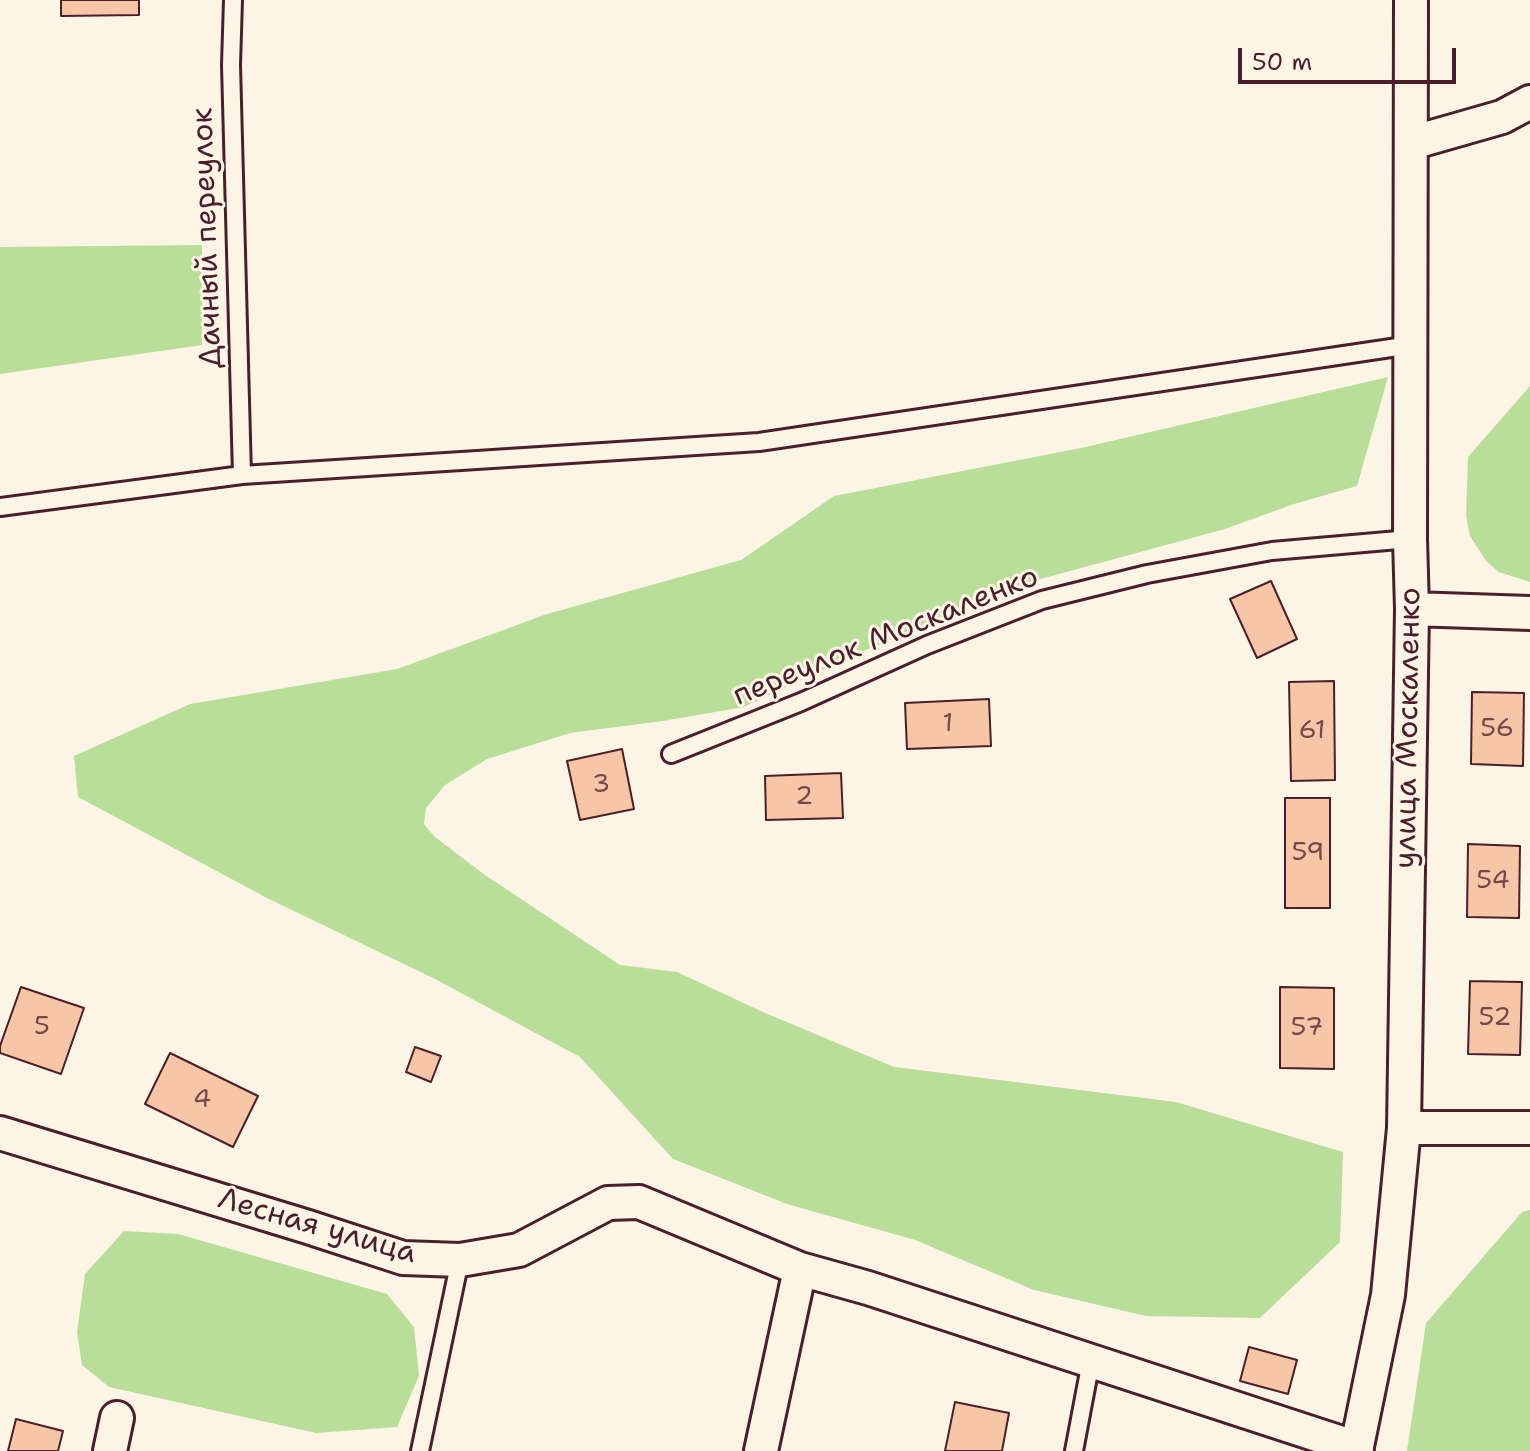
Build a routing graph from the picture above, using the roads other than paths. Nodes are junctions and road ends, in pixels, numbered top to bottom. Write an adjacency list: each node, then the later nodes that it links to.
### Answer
1 (233, 0): 6 (lane, Дачный переулок)
2 (1411, 0): 4 (street, улица Москаленко)
3 (1530, 102): 4 (street)
4 (1411, 143): 5 (street, улица Москаленко)
5 (1411, 345): 6 (lane); 8 (street, улица Москаленко)
6 (242, 475): 7 (lane)
7 (0, 507)
8 (1410, 539): 9 (street, улица Москаленко); 11 (lane, переулок Москаленко)
9 (1412, 609): 10 (street); 12 (street, улица Москаленко)
10 (1530, 613)
11 (671, 754)
12 (1404, 1128): 13 (street); 19 (street, улица Москаленко)
13 (1530, 1128)
14 (0, 1133): 15 (street, Лесная улица)
15 (460, 1260): 16 (street, Лесная улица); 21 (lane)
16 (800, 1269): 17 (street, Лесная улица); 22 (street)
17 (1091, 1361): 19 (street, Лесная улица); 23 (lane)
18 (117, 1418): 20 (street)
19 (1356, 1450)
20 (110, 1451)
21 (420, 1451)
22 (761, 1451)
23 (1074, 1451)

